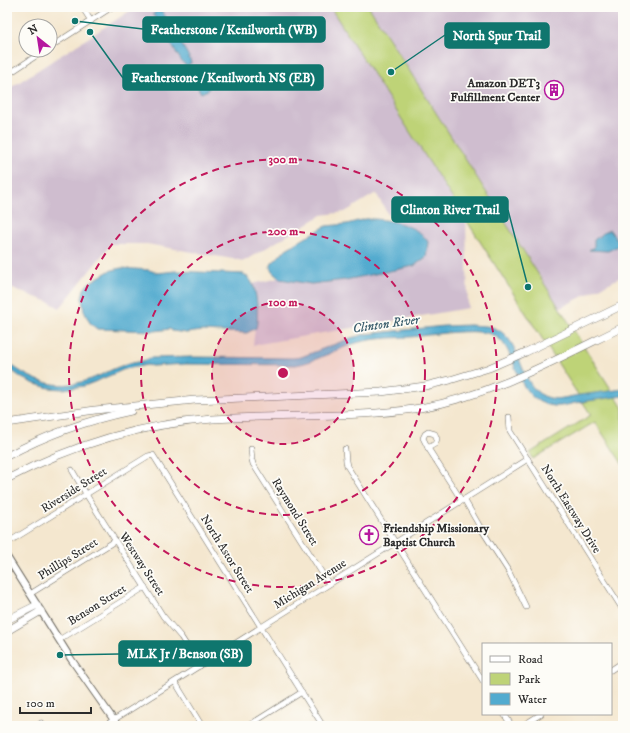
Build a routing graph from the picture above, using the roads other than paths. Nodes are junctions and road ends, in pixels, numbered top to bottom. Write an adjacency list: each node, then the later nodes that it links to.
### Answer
1 (82, 7): 3 (street)
2 (112, 7): 3 (street)
3 (91, 21): 4 (street)
4 (58, 42)
5 (33, 58): 6 (street)
6 (7, 75)
7 (623, 305): 9 (highway)
8 (623, 327): 19 (highway)
9 (160, 404): 11 (highway); 16 (highway)
10 (509, 417): 17 (street, North Eastway Drive)
11 (7, 423)
12 (428, 448): 21 (street)
13 (251, 449): 26 (street, Raymond Street)
14 (345, 449): 24 (street)
15 (152, 455): 20 (street, Riverside Street); 33 (street, North Astor Street)
16 (7, 456)
17 (528, 460): 21 (street, Michigan Avenue); 31 (street, North Eastway Drive)
18 (72, 470): 20 (street, Westway Street)
19 (7, 479)
20 (86, 494): 22 (street, Westway Street); 23 (street, Riverside Street)
21 (463, 500): 24 (street, Michigan Avenue); 29 (street)
22 (116, 541): 27 (street, Westway Street); 28 (street, Phillips Street)
23 (7, 543)
24 (395, 543): 26 (street, Michigan Avenue); 39 (street)
25 (7, 557): 28 (main road)
26 (329, 584): 33 (street, Michigan Avenue)
27 (145, 587): 35 (street, Benson Street); 37 (street, Westway Street)
28 (30, 594): 30 (main road)
29 (526, 607)
30 (39, 608): 32 (highway); 34 (highway); 35 (main road)
31 (623, 610)
32 (7, 620)
33 (261, 627): 37 (street, Michigan Avenue); 41 (street, North Astor Street)
34 (7, 631)
35 (59, 640): 44 (main road)
36 (623, 662): 38 (street)
37 (200, 666): 40 (street, Michigan Avenue)
38 (612, 669)
39 (482, 679)
40 (174, 682): 44 (street, Michigan Avenue); 47 (street)
41 (302, 692): 48 (street); 49 (street, North Astor Street)
42 (505, 715): 50 (street)
43 (539, 715): 51 (street)
44 (114, 720): 45 (street, Michigan Avenue); 46 (main road)
45 (104, 726)
46 (118, 726)
47 (202, 726)
48 (248, 726)
49 (323, 726)
50 (512, 726)
51 (522, 726)

